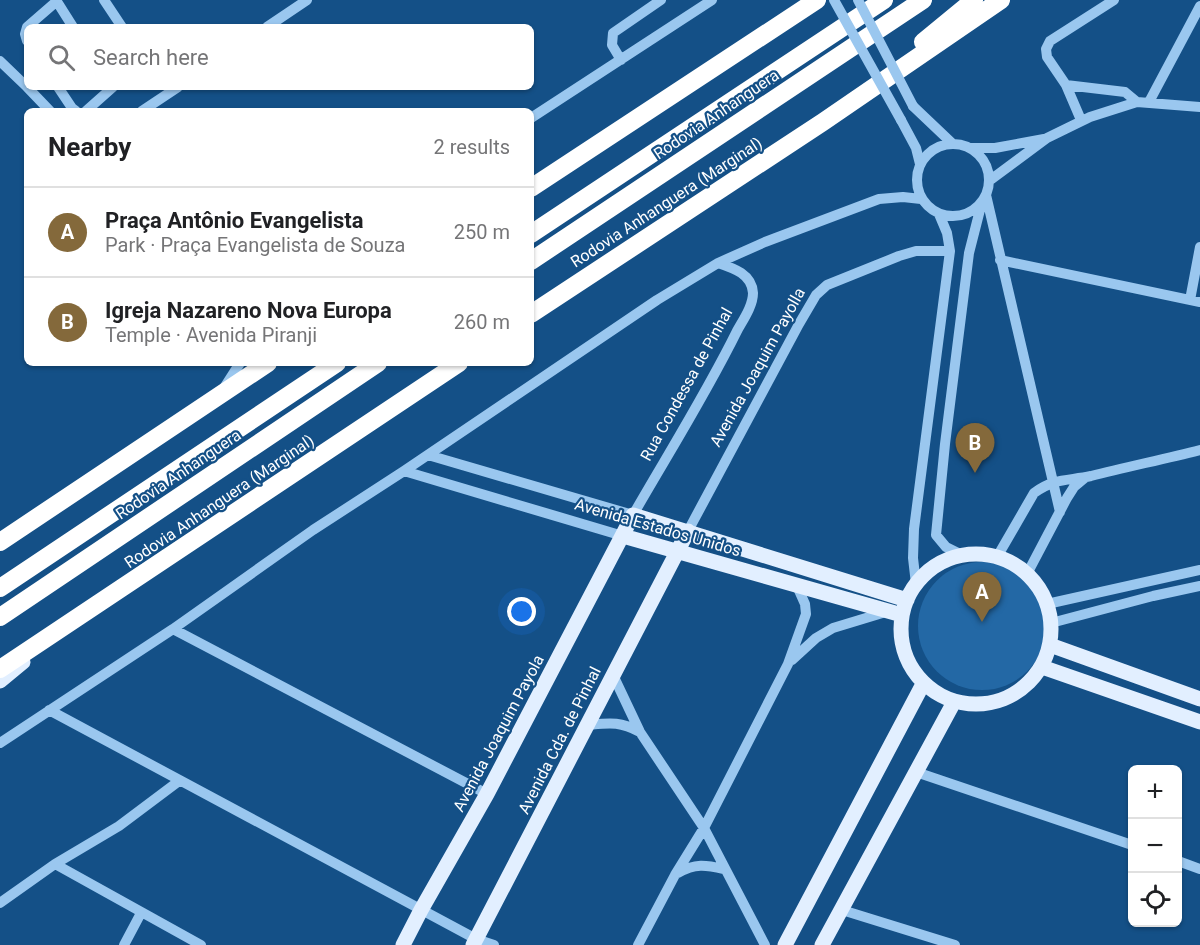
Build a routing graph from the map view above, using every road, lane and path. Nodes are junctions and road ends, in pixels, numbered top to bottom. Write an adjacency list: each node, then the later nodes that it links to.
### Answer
1 (56, 0): 15 (street); 16 (street)
2 (104, 0): 17 (street)
3 (307, 0): 18 (street)
4 (661, 0): 20 (street)
5 (712, 0): 20 (street)
6 (817, 0): 44 (highway)
7 (834, 0): 42 (street, bridge)
8 (858, 0): 40 (street, bridge)
9 (884, 0): 48 (highway, Rodovia Anhanguera)
10 (923, 0): 51 (highway, Rodovia Anhanguera)
11 (974, 0): 38 (highway)
12 (1001, 0): 38 (highway)
13 (1114, 0): 24 (street)
14 (1200, 6): 30 (street)
15 (30, 24)
16 (71, 24)
17 (120, 24)
18 (271, 24)
19 (0, 52): 22 (street)
20 (621, 60): 36 (street)
21 (0, 61): 22 (street)
22 (14, 73): 23 (street)
23 (24, 84)
24 (1066, 86): 29 (street); 37 (street)
25 (30, 90): 32 (street)
26 (60, 90): 33 (street)
27 (109, 90): 34 (street)
28 (174, 90): 35 (street)
29 (1137, 102): 30 (street); 37 (street)
30 (1149, 102): 31 (street)
31 (1200, 107)
32 (47, 108)
33 (72, 108)
34 (89, 108)
35 (146, 108)
36 (534, 116)
37 (1081, 120): 39 (street)
38 (823, 122): 55 (highway, Rodovia Anhanguera (Marginal))
39 (1047, 138): 41 (street); 43 (street)
40 (953, 144): 41 (street); 42 (street)
41 (970, 148): 43 (street)
42 (920, 164): 45 (street)
43 (989, 181): 46 (street)
44 (534, 186)
45 (921, 198): 47 (street); 53 (street)
46 (984, 199): 47 (street); 52 (street); 73 (street)
47 (939, 214): 50 (street)
48 (534, 232)
49 (1200, 248): 54 (street)
50 (950, 251): 69 (street, Avenida Joaquim Payolla); 77 (street)
51 (534, 259)
52 (1000, 260): 54 (street); 66 (street)
53 (718, 263): 63 (street); 68 (street, Rua Condessa de Pinhal)
54 (1195, 301)
55 (534, 312)
56 (238, 366): 61 (street)
57 (264, 366): 61 (highway)
58 (333, 366): 80 (highway, Rodovia Anhanguera)
59 (374, 366): 84 (highway, Rodovia Anhanguera)
60 (455, 366): 86 (highway, Rodovia Anhanguera (Marginal))
61 (218, 397): 71 (highway)
62 (1200, 450): 65 (street)
63 (428, 455): 64 (street); 68 (street, Avenida Estados Unidos)
64 (404, 471): 70 (street, Avenida Estados Unidos); 87 (street)
65 (1086, 477): 66 (street); 67 (street)
66 (1052, 481): 67 (street); 74 (street)
67 (1060, 512): 76 (street)
68 (633, 514): 69 (main road, Avenida Estados Unidos); 70 (main road, Rua Condessa de Pinhal)
69 (688, 531): 72 (main road, Avenida Joaquim Payolla); 81 (main road, Avenida Estados Unidos)
70 (623, 536): 72 (main road, Avenida Estados Unidos); 104 (main road, Avenida Joaquim Payola)
71 (0, 542)
72 (679, 552): 78 (main road, Avenida Estados Unidos); 92 (main road, Avenida Cda. de Pinhal)
73 (962, 555): 74 (main road); 77 (main road)
74 (997, 557): 76 (main road)
75 (1200, 570): 82 (street)
76 (1028, 574): 82 (main road)
77 (916, 584): 81 (main road)
78 (797, 586): 83 (main road, Avenida Estados Unidos); 89 (street)
79 (1200, 586): 85 (street)
80 (0, 588)
81 (907, 600): 83 (main road)
82 (1047, 604): 85 (main road)
83 (896, 613): 89 (street); 94 (main road)
84 (0, 617)
85 (1051, 623): 88 (main road)
86 (61, 629): 91 (highway, Rodovia Anhanguera (Marginal)); 93 (main road)
87 (173, 629): 97 (street); 104 (street)
88 (1050, 645): 90 (main road); 95 (main road)
89 (788, 664): 105 (street)
90 (1042, 667): 96 (main road); 98 (main road)
91 (0, 669)
92 (613, 675): 99 (main road, Avenida Cda. de Pinhal); 100 (street)
93 (0, 681)
94 (924, 684): 96 (main road); 123 (main road)
95 (1200, 699)
96 (954, 702): 102 (main road)
97 (49, 710): 101 (street); 103 (street)
98 (1200, 722)
99 (587, 725): 100 (street); 116 (main road, Avenida Cda. de Pinhal)
100 (640, 732): 105 (street)
101 (0, 743)
102 (916, 772): 106 (street); 114 (main road)
103 (178, 781): 108 (street); 113 (street)
104 (487, 794): 113 (main road, Avenida Joaquim Payola)
105 (704, 828): 109 (street); 111 (street)
106 (1128, 844)
107 (1182, 862): 110 (street)
108 (55, 864): 112 (street); 115 (street)
109 (724, 869): 111 (street); 122 (street)
110 (1200, 869)
111 (675, 875): 121 (street)
112 (0, 903)
113 (421, 910): 116 (street); 119 (main road, Avenida Joaquim Payola)
114 (842, 910): 124 (main road); 125 (street)
115 (141, 913): 117 (street); 118 (street)
116 (475, 942): 120 (street)
117 (124, 945)
118 (201, 945)
119 (403, 945)
120 (494, 945)
121 (638, 945)
122 (765, 945)
123 (785, 945)
124 (822, 945)
125 (955, 945)

